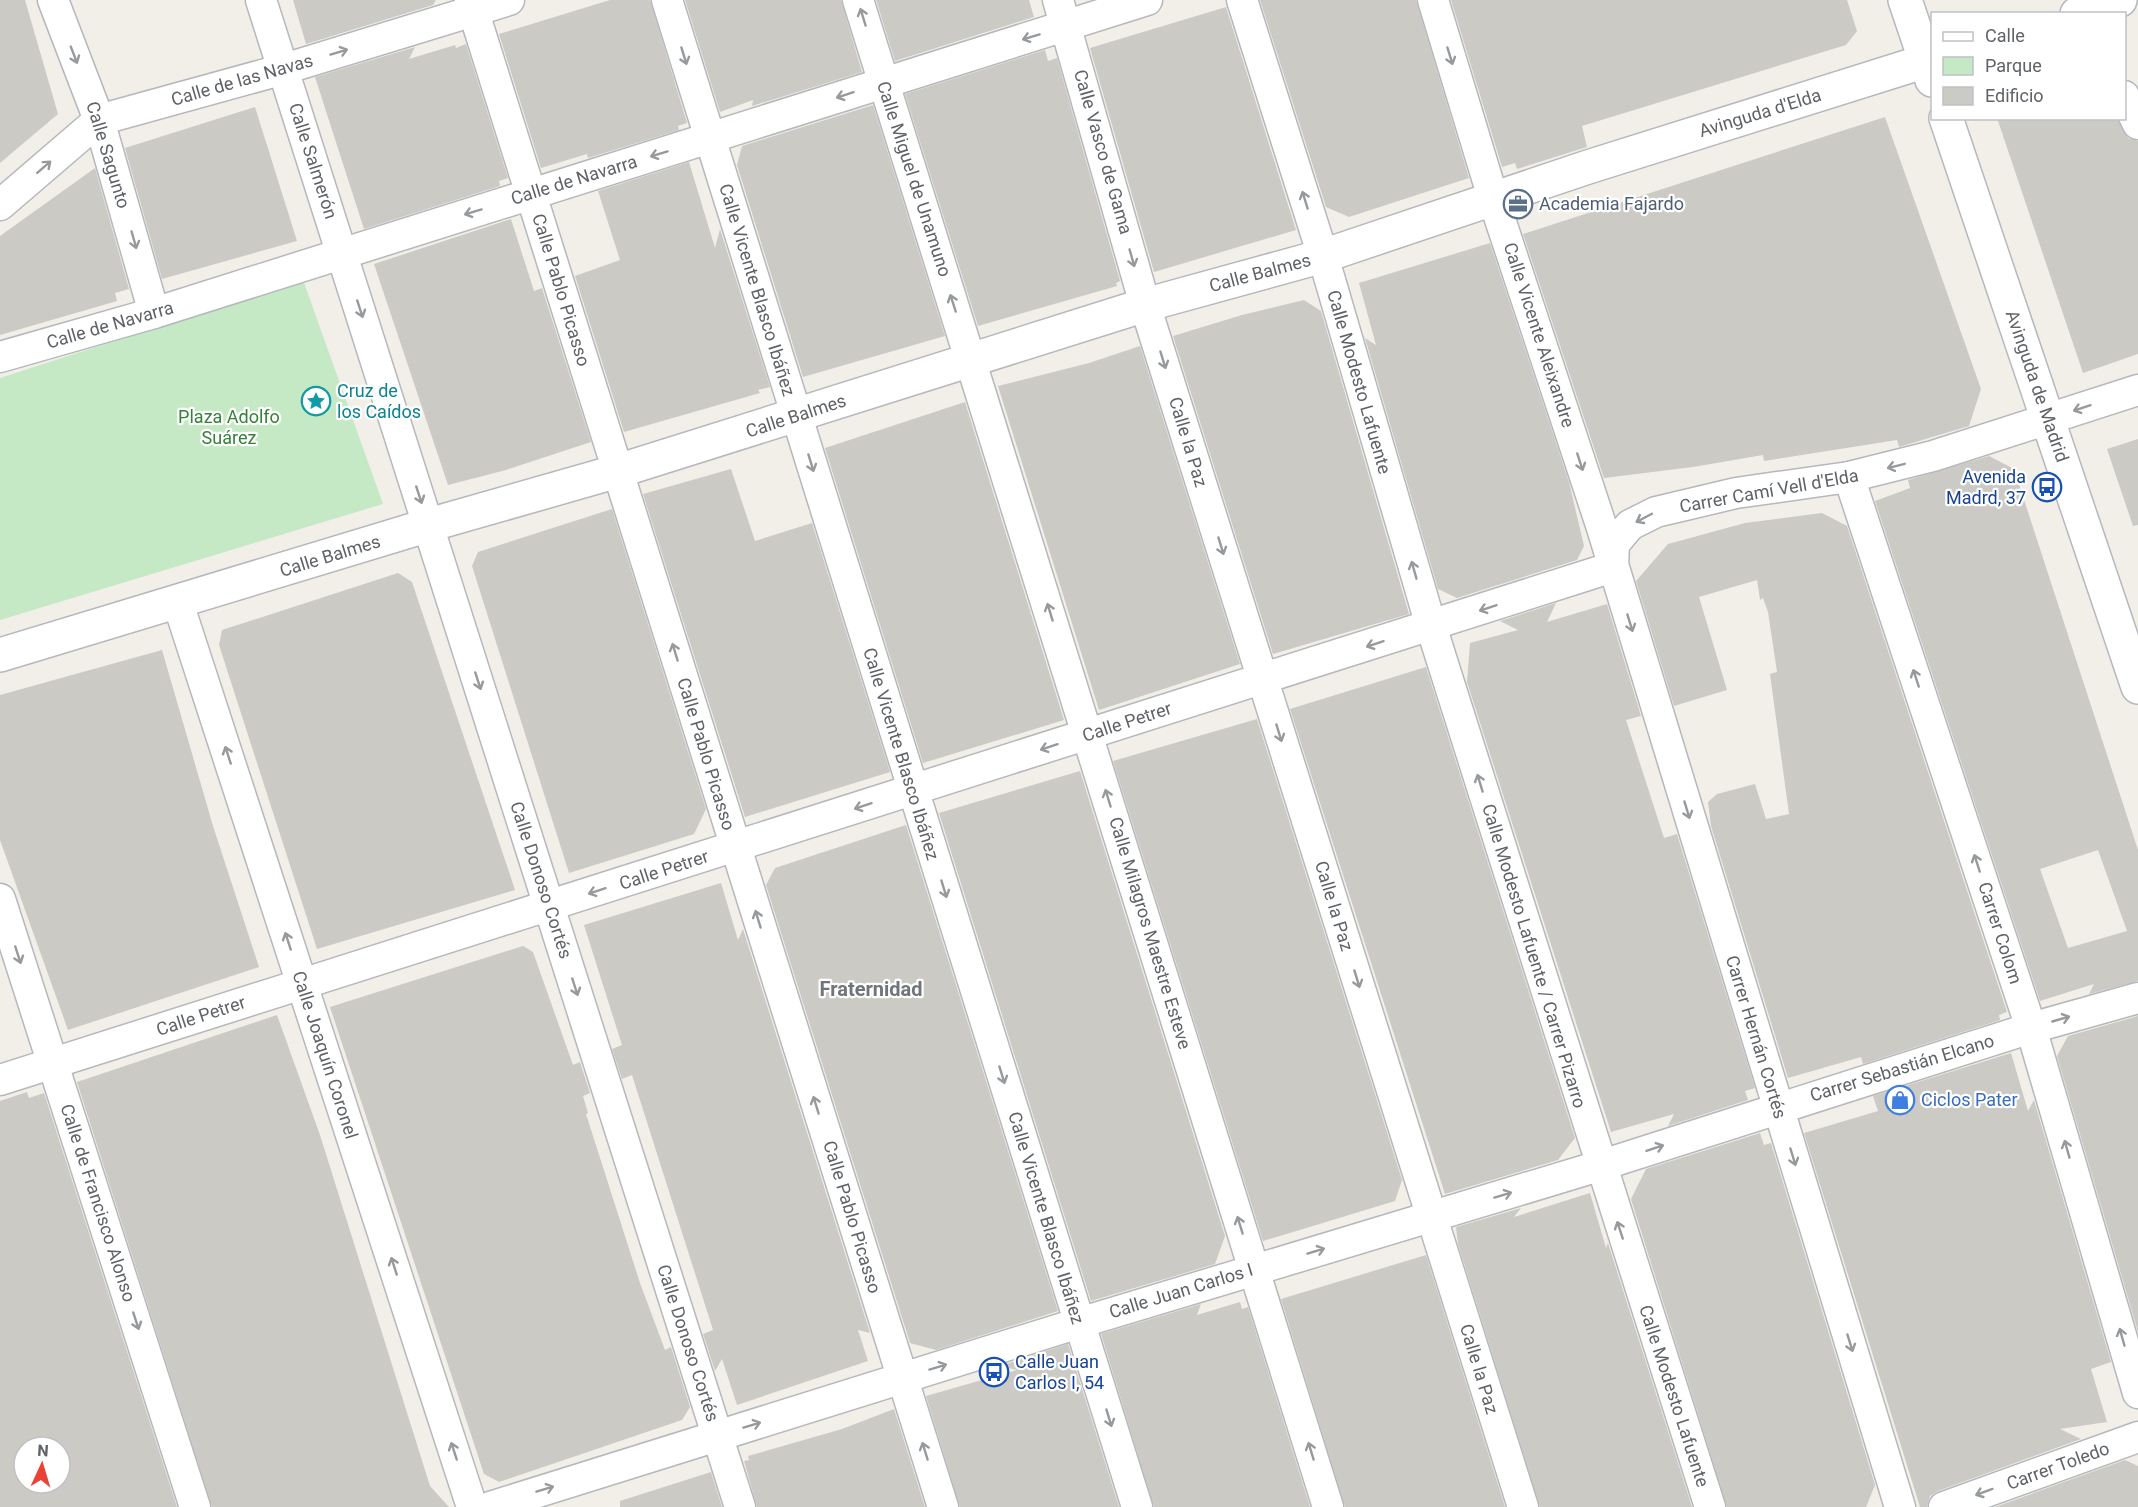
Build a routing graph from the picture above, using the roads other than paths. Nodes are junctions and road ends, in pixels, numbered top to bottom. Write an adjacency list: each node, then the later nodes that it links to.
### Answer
1 (53, 0): 18 (street, Calle Sagunto, one-way to 18)
2 (261, 0): 15 (street, Calle Salmerón)
3 (509, 0): 11 (street, Calle de las Navas)
4 (666, 0): 21 (street, Calle Vicente Blasco Ibáñez, one-way to 21)
5 (858, 0): 16 (street, Calle Miguel de Unamuno, one-way to 5)
6 (1147, 0): 13 (street, Calle de Navarra)
7 (1242, 0): 27 (street, Calle Modesto Lafuente, one-way to 7)
8 (1433, 0): 24 (street, Calle Vicente Aleixandre, one-way to 24)
9 (1905, 0): 14 (street)
10 (2120, 0): 12 (street)
11 (472, 5): 15 (street, Calle de las Navas, one-way to 11); 23 (street, Calle Pablo Picasso)
12 (2081, 10)
13 (1063, 13): 16 (street, Calle de Navarra, one-way to 16); 28 (street, Calle Vasco de Gama, one-way to 28)
14 (1930, 66): 22 (street, Avinguda d'Elda)
15 (284, 69): 18 (street, Calle de las Navas); 26 (street, Calle Salmerón)
16 (883, 83): 21 (street, Calle de Navarra, one-way to 21); 31 (street, Calle Miguel de Unamuno, one-way to 16)
17 (2126, 100): 20 (street)
18 (99, 120): 25 (street, Calle de las Navas, one-way to 18); 29 (street, Calle Sagunto, one-way to 29)
19 (1947, 120): 34 (street, Avinguda de Madrid)
20 (2138, 124)
21 (709, 138): 23 (street, Calle de Navarra, one-way to 23); 33 (street, Calle Vicente Blasco Ibáñez)
22 (1588, 166): 24 (street, Calle Balmes)
23 (531, 194): 26 (street, Calle de Navarra, one-way to 26); 35 (street, Calle Pablo Picasso)
24 (1493, 198): 27 (street, Calle Balmes); 38 (street, Calle Vicente Aleixandre, one-way to 38)
25 (0, 205)
26 (343, 253): 29 (street, Calle de Navarra); 37 (street, Calle Donoso Cortés, one-way to 37)
27 (1323, 256): 28 (street, Calle Balmes); 40 (street, Calle Modesto Lafuente, one-way to 27)
28 (1145, 305): 31 (street, Calle Balmes); 42 (street, Calle la Paz, one-way to 42)
29 (154, 313): 30 (street, Calle de Navarra)
30 (0, 357)
31 (971, 358): 33 (street, Calle Balmes); 44 (street, Calle Milagros Maestre Esteve, one-way to 31)
32 (2138, 390): 34 (street, Carrer Camí Vell d'Elda, one-way to 34)
33 (796, 416): 35 (street, Calle Balmes); 45 (street, Calle Vicente Blasco Ibáñez, one-way to 45)
34 (2049, 419): 36 (street, Carrer Camí Vell d'Elda, one-way to 36); 43 (street, Avinguda de Madrid)
35 (618, 471): 37 (street, Calle Balmes); 46 (street, Calle Pablo Picasso, one-way to 35)
36 (1850, 477): 38 (street, Carrer Camí Vell d'Elda, one-way to 38); 51 (street, Carrer Colom, one-way to 36)
37 (429, 525): 39 (street, Calle Balmes); 48 (street, Calle Donoso Cortés, one-way to 48)
38 (1613, 567): 40 (street, one-way to 40); 54 (street, Carrer Hernán Cortés, one-way to 54)
39 (178, 603): 41 (street, Calle Balmes); 49 (street, Calle Joaquín Coronel, one-way to 39)
40 (1431, 626): 42 (street, Calle Petrer, one-way to 42); 55 (street, Calle Modesto Lafuente / Carrer Pizarro, one-way to 40)
41 (0, 656)
42 (1263, 680): 44 (street, Calle Petrer); 56 (street, Calle la Paz, one-way to 56)
43 (2138, 687)
44 (1088, 735): 45 (street, Calle Petrer, one-way to 45); 57 (street, Calle Milagros Maestre Esteve, one-way to 44)
45 (913, 790): 46 (street, Calle Petrer, one-way to 46); 59 (street, Calle Vicente Blasco Ibáñez, one-way to 59)
46 (736, 847): 48 (street, Calle Petrer, one-way to 48); 60 (street, Calle Pablo Picasso, one-way to 46)
47 (0, 899): 52 (street, Calle de Francisco Alonso, one-way to 52)
48 (549, 906): 49 (street, Calle Petrer); 62 (street, Calle Donoso Cortés, one-way to 62)
49 (302, 984): 52 (street, Calle Petrer); 65 (street, Calle Joaquín Coronel, one-way to 49)
50 (2138, 998): 51 (street, Carrer Sebastián Elcano, one-way to 50)
51 (2031, 1028): 54 (street, Carrer Sebastián Elcano); 61 (street, Carrer Colom, one-way to 51)
52 (53, 1063): 53 (street, Calle Petrer); 64 (street, Calle de Francisco Alonso, one-way to 64)
53 (0, 1080)
54 (1778, 1107): 55 (street, Carrer Sebastián Elcano, one-way to 54); 73 (street, Carrer Hernán Cortés, one-way to 73)
55 (1599, 1166): 56 (street, Calle Juan Carlos I, one-way to 55); 58 (street, Calle Modesto Lafuente / Carrer Pizarro, one-way to 55)
56 (1431, 1216): 57 (street, Calle Juan Carlos I, one-way to 56); 71 (street, Calle la Paz)
57 (1254, 1269): 59 (street, Calle Juan Carlos I); 70 (street, Calle Milagros Maestre Esteve, one-way to 57)
58 (1638, 1286): 72 (street, Calle Modesto Lafuente)
59 (1079, 1323): 60 (street, Calle Juan Carlos I, one-way to 59); 69 (street, Calle Vicente Blasco Ibáñez, one-way to 69)
60 (902, 1378): 62 (street, Calle Juan Carlos I, one-way to 60); 68 (street, Calle Pablo Picasso, one-way to 60)
61 (2138, 1393)
62 (717, 1435): 66 (street, Calle Juan Carlos I, one-way to 62); 67 (street, Calle Donoso Cortés)
63 (2138, 1437): 74 (street, Carrer Toledo, one-way to 74)
64 (195, 1507)
65 (472, 1507)
66 (490, 1507)
67 (740, 1507)
68 (943, 1507)
69 (1137, 1507)
70 (1328, 1507)
71 (1523, 1507)
72 (1710, 1507)
73 (1900, 1507)
74 (1944, 1507)

